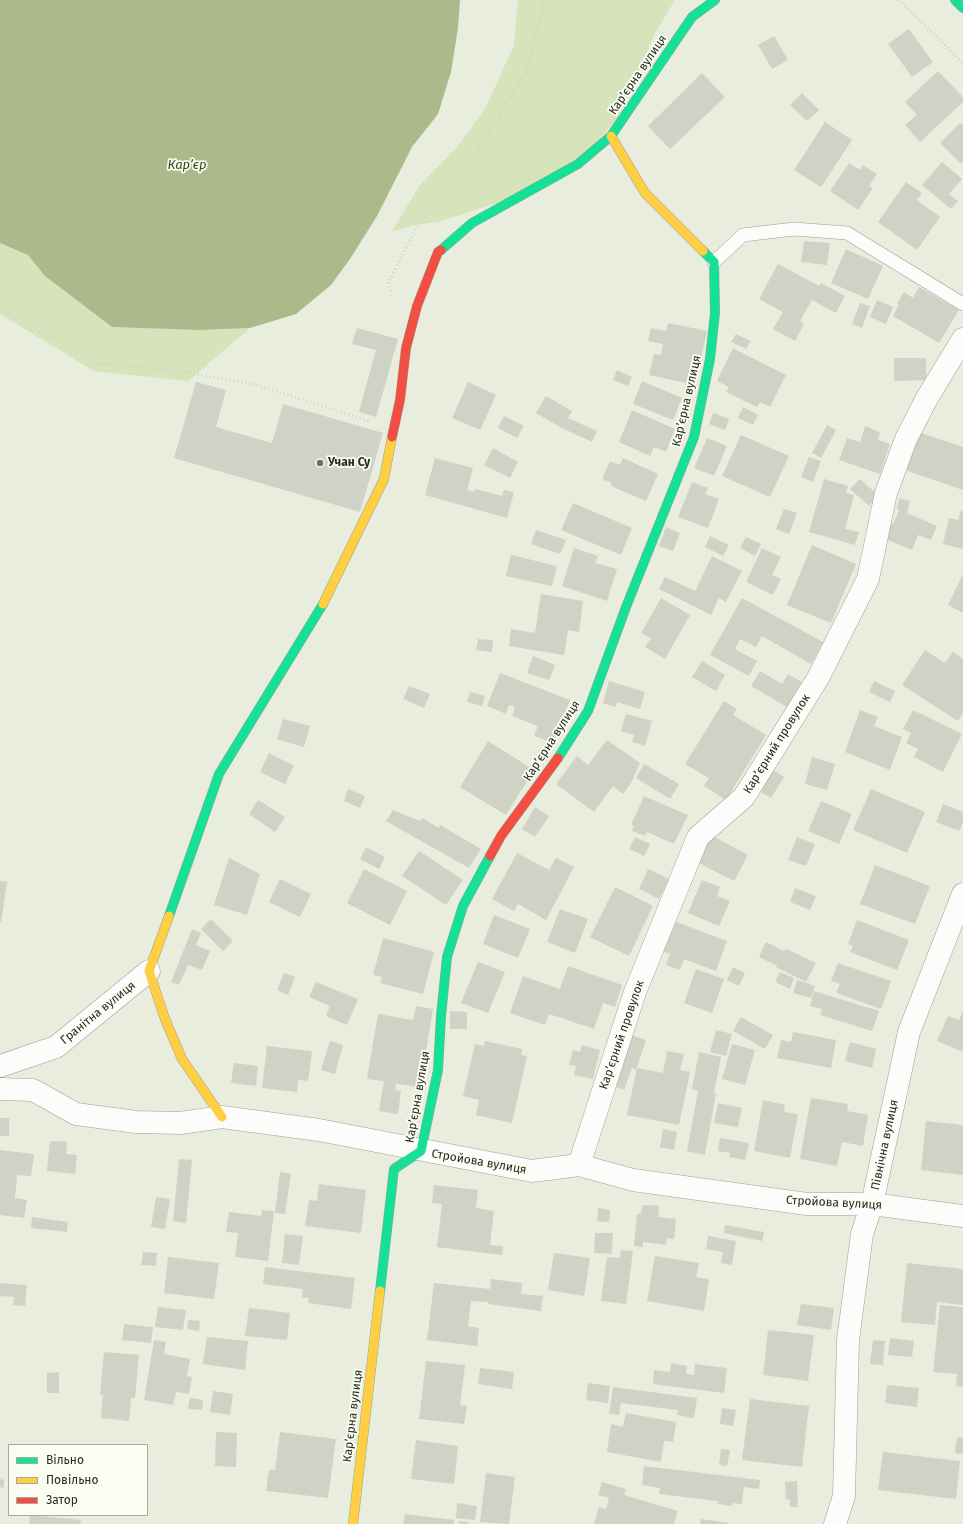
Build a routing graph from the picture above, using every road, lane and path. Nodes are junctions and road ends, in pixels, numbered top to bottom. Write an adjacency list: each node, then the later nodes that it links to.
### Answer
1 (544, 0): 9 (path)
2 (715, 0): 7 (street, Карʼєрна вулиця)
3 (899, 0): 6 (path)
4 (955, 0): 5 (street)
5 (963, 8)
6 (963, 63)
7 (611, 136): 8 (street); 13 (street, Карʼєрна вулиця)
8 (714, 262): 10 (lane); 19 (street, Карʼєрна вулиця)
9 (392, 298)
10 (963, 304)
11 (0, 311): 13 (path)
12 (963, 339): 20 (street, Карʼєрний провулок)
13 (395, 428): 15 (street, Карʼєрна вулиця)
14 (963, 894): 21 (street, Північна вулиця)
15 (149, 971): 16 (street, Гранітна вулиця); 18 (street)
16 (0, 1066)
17 (0, 1089): 18 (street, Стройова вулиця)
18 (222, 1117): 19 (street, Стройова вулиця)
19 (421, 1151): 20 (street, Стройова вулиця); 23 (street, Карʼєрна вулиця)
20 (579, 1165): 21 (street, Стройова вулиця)
21 (872, 1204): 22 (street, Стройова вулиця); 24 (street, Північна вулиця)
22 (963, 1216)
23 (353, 1524)
24 (835, 1524)

